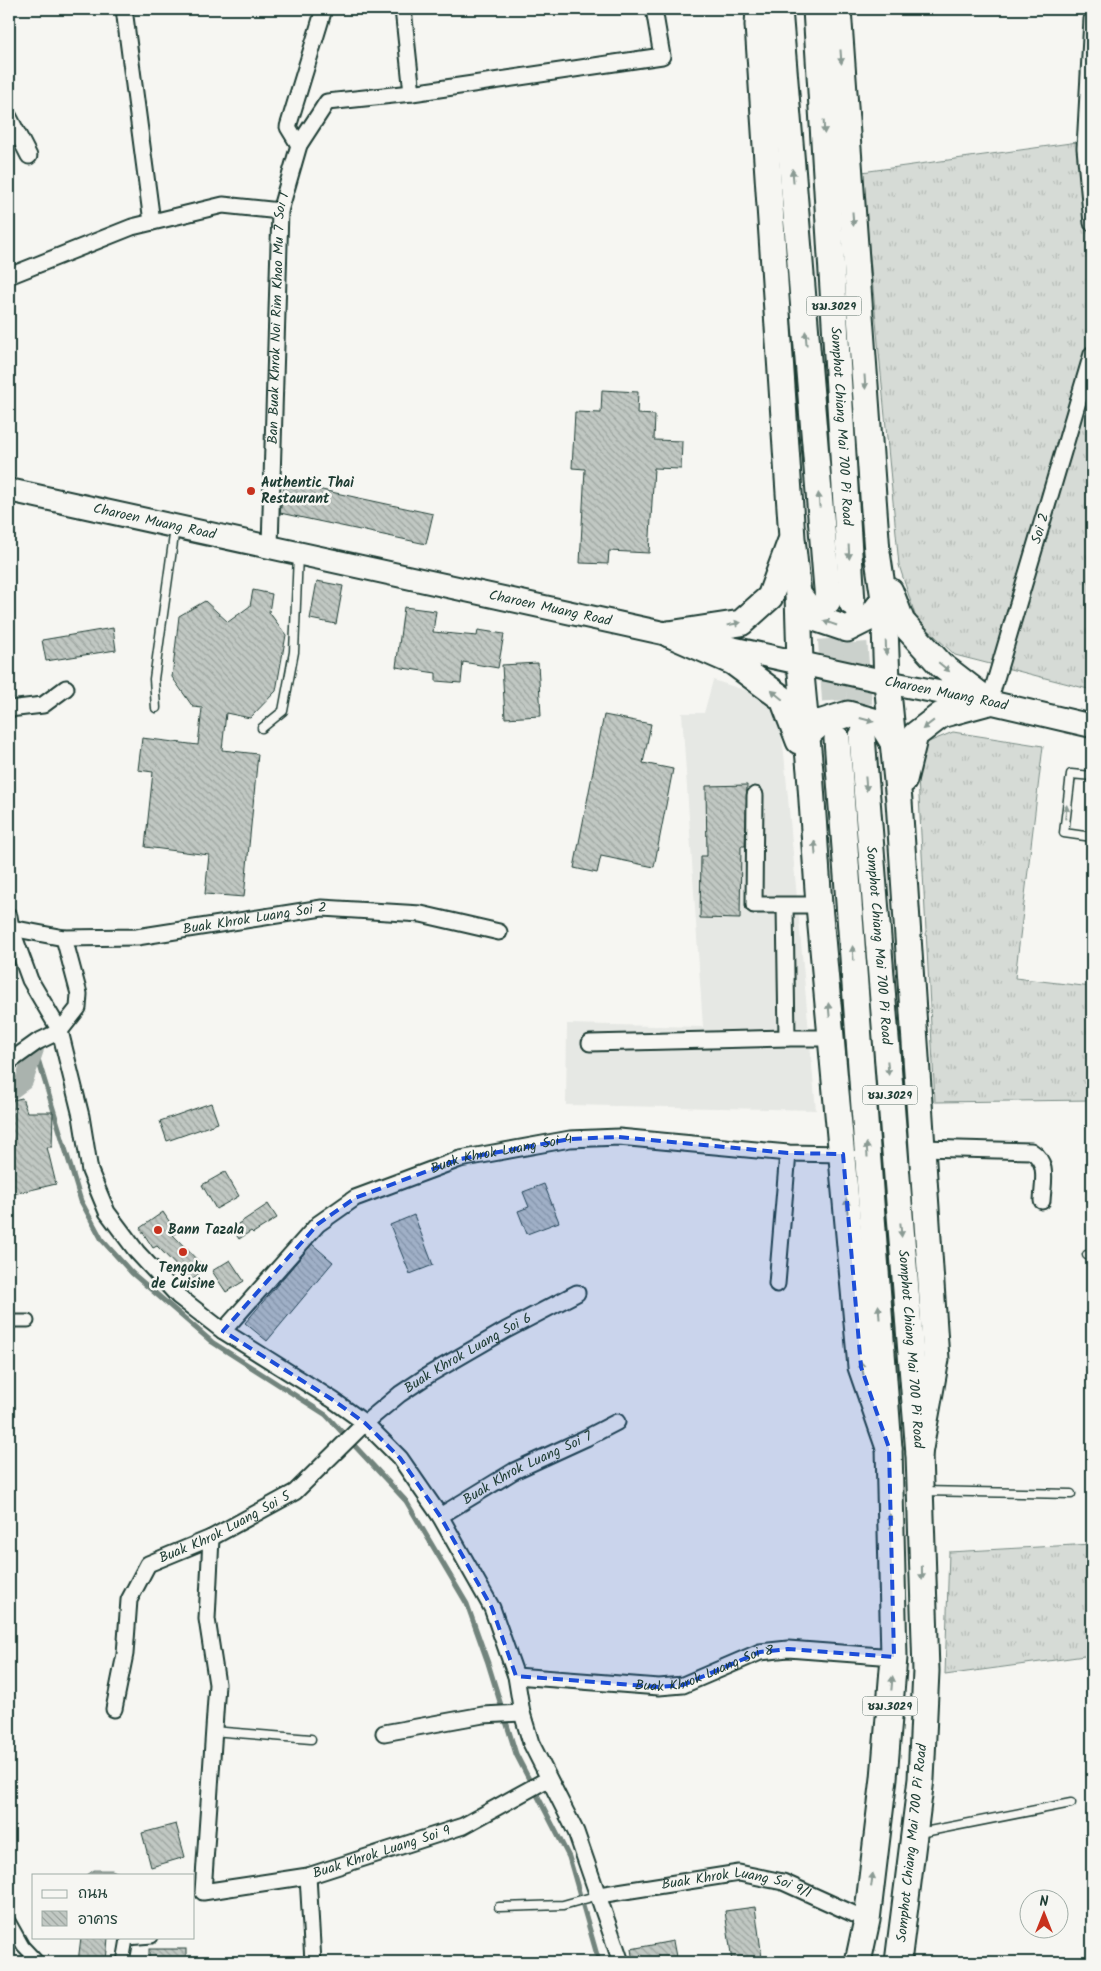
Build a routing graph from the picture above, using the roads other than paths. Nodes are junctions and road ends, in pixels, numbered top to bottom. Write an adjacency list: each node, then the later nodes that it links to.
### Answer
1 (124, 9): 15 (street)
2 (324, 9): 12 (street)
3 (403, 9): 10 (street)
4 (654, 9): 10 (street)
5 (759, 9): 21 (main road)
6 (779, 9): 27 (main road, Somphot Chiang Mai 700 Pi Road / ชม.3029, one-way to 6)
7 (816, 9): 28 (main road, Somphot Chiang Mai 700 Pi Road / ชม.3029, one-way to 28)
8 (838, 9): 24 (main road, one-way to 24)
9 (1092, 19): 16 (street)
10 (412, 93): 12 (street, Ban Buak Khrok Noi Rim Khao Mu 7 Soi 1)
11 (9, 117): 13 (street)
12 (299, 146): 14 (street, Ban Buak Khrok Noi Rim Khao Mu 7 Soi 1)
13 (29, 156)
14 (280, 212): 15 (street); 22 (street, Ban Buak Khrok Noi Rim Khao Mu 7 Soi 1)
15 (152, 222): 17 (street)
16 (1092, 223)
17 (9, 276)
18 (1092, 354): 33 (street, Soi 2)
19 (9, 490): 20 (main road, Charoen Muang Road)
20 (175, 526): 22 (main road, Charoen Muang Road); 34 (lane)
21 (792, 538): 25 (main road); 29 (main road, one-way to 21)
22 (270, 546): 23 (main road, Charoen Muang Road)
23 (298, 552): 29 (main road, Charoen Muang Road); 37 (lane)
24 (877, 552): 26 (main road); 33 (main road, one-way to 33)
25 (798, 594): 26 (main road, one-way to 25); 30 (main road)
26 (884, 599): 31 (main road, one-way to 31)
27 (828, 601)
28 (852, 603)
29 (669, 634): 30 (main road, Charoen Muang Road); 42 (main road, one-way to 29)
30 (800, 663): 31 (main road, Charoen Muang Road); 38 (main road)
31 (887, 682): 33 (main road, Charoen Muang Road); 41 (main road)
32 (66, 688): 35 (street)
33 (989, 702): 36 (main road, Charoen Muang Road); 45 (main road, one-way to 45)
34 (156, 708)
35 (9, 709)
36 (1092, 726)
37 (262, 728)
38 (807, 735): 41 (main road, one-way to 41); 42 (main road)
39 (862, 736): 69 (main road, Somphot Chiang Mai 700 Pi Road / ชม.3029, one-way to 69)
40 (837, 739): 68 (main road, Somphot Chiang Mai 700 Pi Road / ชม.3029, one-way to 40)
41 (894, 744): 45 (main road)
42 (810, 771): 47 (main road, one-way to 42)
43 (1092, 776): 46 (lane, one-way to 43)
44 (754, 795): 48 (street)
45 (899, 801): 57 (main road)
46 (1092, 838)
47 (819, 905): 48 (street); 54 (main road, one-way to 47)
48 (785, 906): 53 (street)
49 (10, 922): 51 (street, Buak Khrok Luang Soi 2); 52 (street)
50 (499, 932): 51 (street, Buak Khrok Luang Soi 2)
51 (64, 938): 52 (street)
52 (60, 1031): 56 (street); 65 (street)
53 (787, 1038): 54 (street); 55 (street)
54 (831, 1038): 59 (main road)
55 (590, 1043)
56 (9, 1062)
57 (922, 1148): 60 (street); 69 (main road)
58 (788, 1153): 59 (street, Buak Khrok Luang Soi 4); 61 (street); 65 (street, Buak Khrok Luang Soi 4)
59 (843, 1154): 68 (main road, one-way to 59)
60 (1042, 1201)
61 (777, 1284)
62 (576, 1294): 67 (street, Buak Khrok Luang Soi 6)
63 (9, 1321): 64 (street)
64 (28, 1321)
65 (223, 1331): 67 (street)
66 (617, 1422): 72 (street, Buak Khrok Luang Soi 7)
67 (365, 1423): 72 (street); 73 (street, Buak Khrok Luang Soi 5)
68 (889, 1448): 74 (main road, Somphot Chiang Mai 700 Pi Road / ชม.3029, one-way to 68)
69 (919, 1454): 70 (main road, Somphot Chiang Mai 700 Pi Road / ชม.3029)
70 (920, 1491): 71 (lane); 83 (main road, Somphot Chiang Mai 700 Pi Road / ชม.3029, one-way to 83)
71 (1071, 1494)
72 (440, 1516): 75 (street)
73 (210, 1538): 76 (street, Buak Khrok Luang Soi 5); 78 (street)
74 (894, 1657): 75 (street, Buak Khrok Luang Soi 8); 87 (main road, Somphot Chiang Mai 700 Pi Road / ชม.3029, one-way to 74)
75 (516, 1676): 77 (street)
76 (114, 1709)
77 (522, 1713): 79 (street); 81 (street)
78 (212, 1731): 80 (lane); 84 (street, Buak Khrok Luang Soi 9)
79 (384, 1734)
80 (311, 1739)
81 (548, 1779): 84 (street, Buak Khrok Luang Soi 9); 85 (street)
82 (1071, 1803): 83 (lane)
83 (916, 1833): 95 (main road, Somphot Chiang Mai 700 Pi Road / ชม.3029)
84 (308, 1876): 92 (street)
85 (599, 1895): 86 (lane); 87 (street, Buak Khrok Luang Soi 9/1); 93 (street)
86 (499, 1907)
87 (867, 1920): 94 (main road, Somphot Chiang Mai 700 Pi Road / ชม.3029)
88 (9, 1921): 90 (street)
89 (140, 1938): 91 (street)
90 (38, 1962)
91 (123, 1962)
92 (313, 1962)
93 (621, 1962)
94 (858, 1962)
95 (898, 1962)

